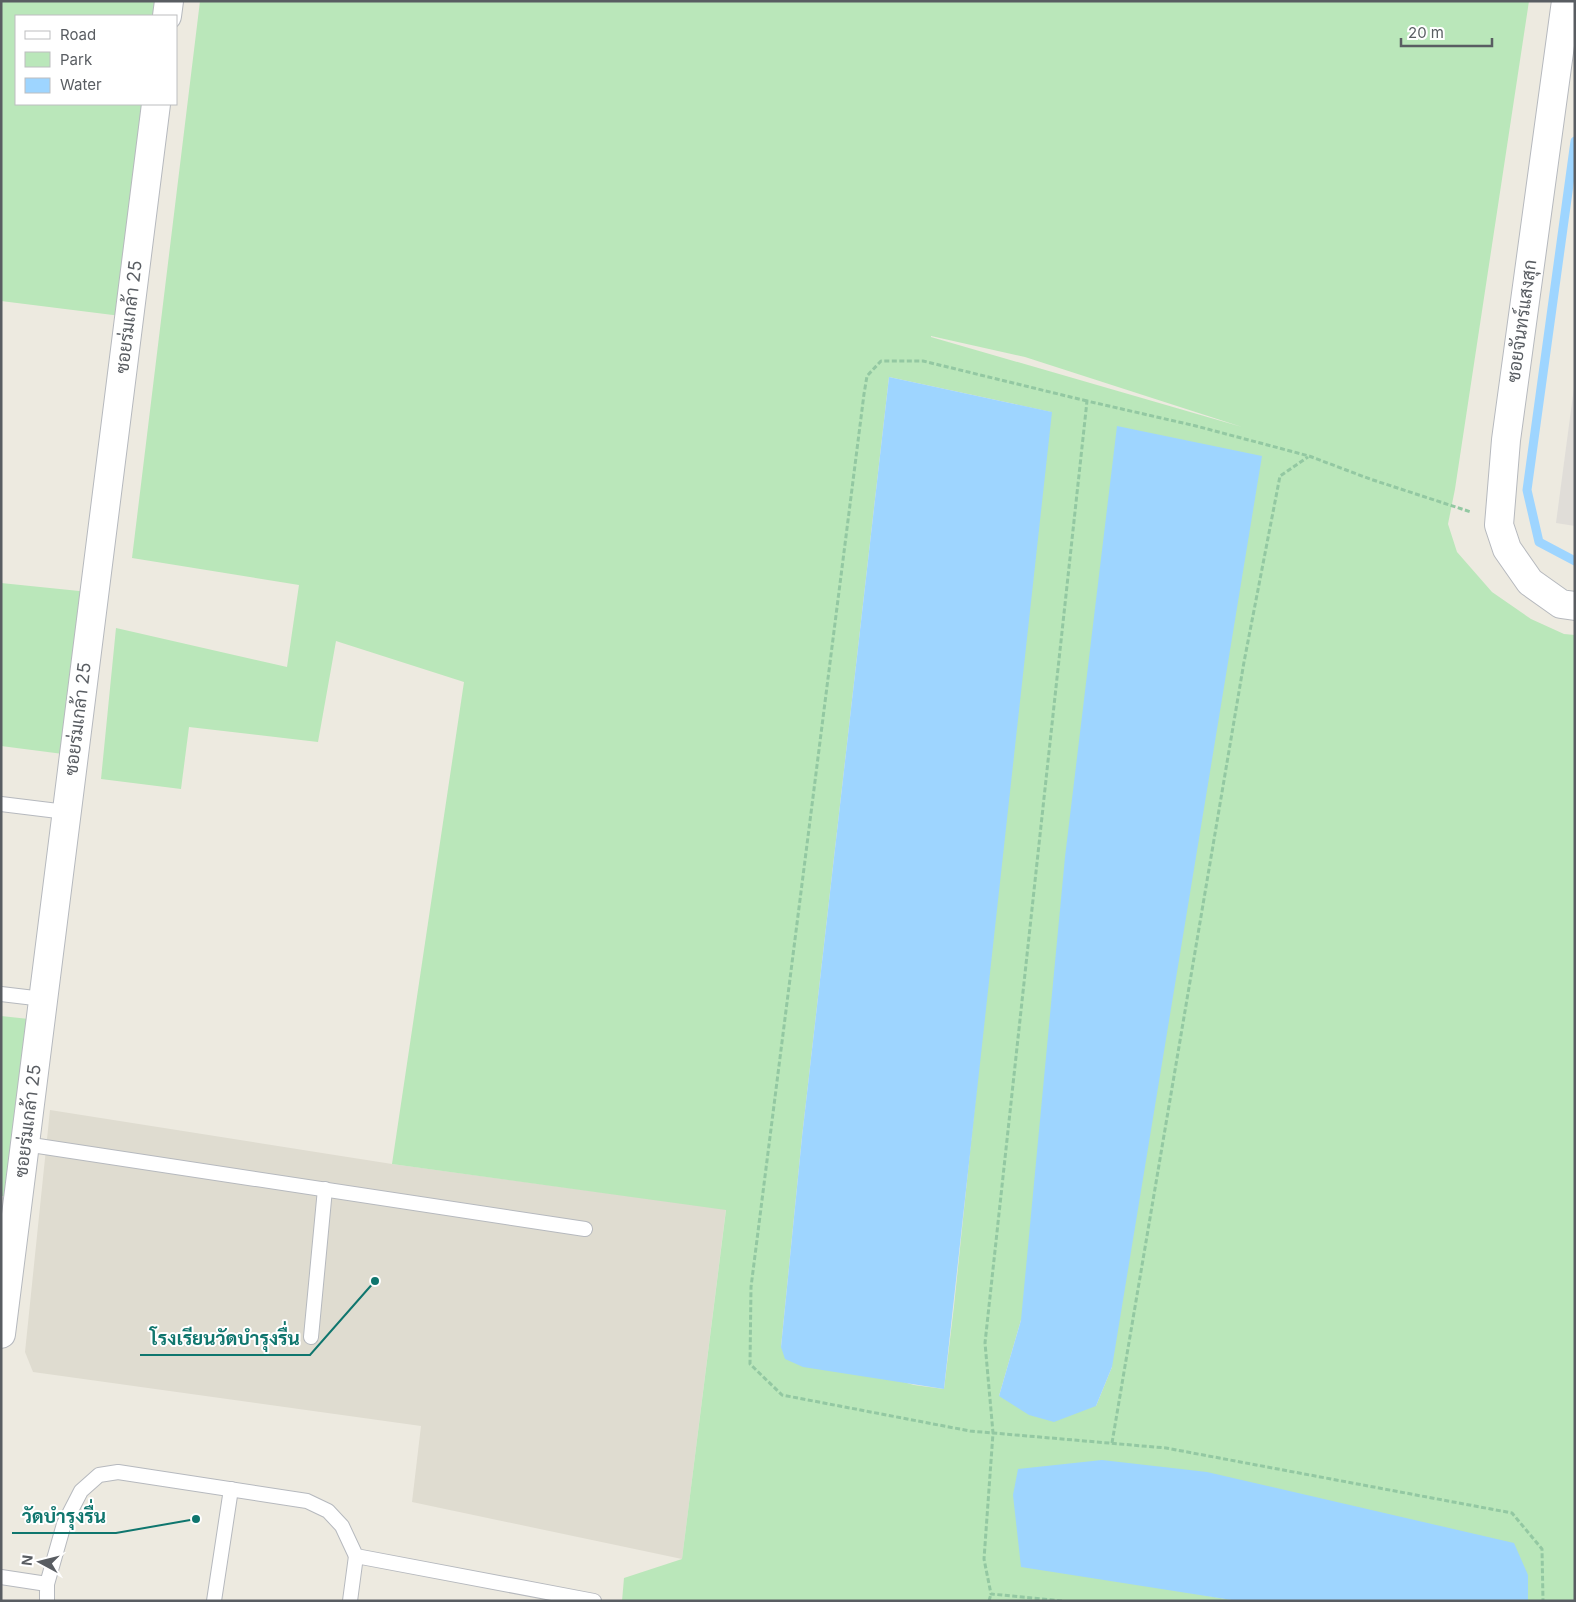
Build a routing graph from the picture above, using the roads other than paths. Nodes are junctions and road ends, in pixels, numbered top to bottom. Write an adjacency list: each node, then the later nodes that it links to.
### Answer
1 (169, 1): 3 (street)
2 (1566, 1): 5 (street, ซอยจันทร์แสงสุก)
3 (167, 15)
4 (156, 105): 7 (street, ซอยร่มเกล้า 25)
5 (1575, 606)
6 (1, 804): 7 (lane)
7 (66, 812): 9 (street, ซอยร่มเกล้า 25)
8 (1, 994): 9 (lane)
9 (43, 1000): 10 (street, ซอยร่มเกล้า 25)
10 (25, 1144): 11 (lane); 13 (street, ซอยร่มเกล้า 25)
11 (325, 1190): 12 (lane); 14 (lane)
12 (585, 1229)
13 (1, 1334)
14 (311, 1337)
15 (231, 1489): 16 (lane); 18 (lane); 20 (lane)
16 (356, 1556): 21 (lane); 22 (lane)
17 (1, 1577): 18 (lane)
18 (47, 1584): 19 (lane)
19 (48, 1601)
20 (214, 1601)
21 (350, 1601)
22 (594, 1601)

